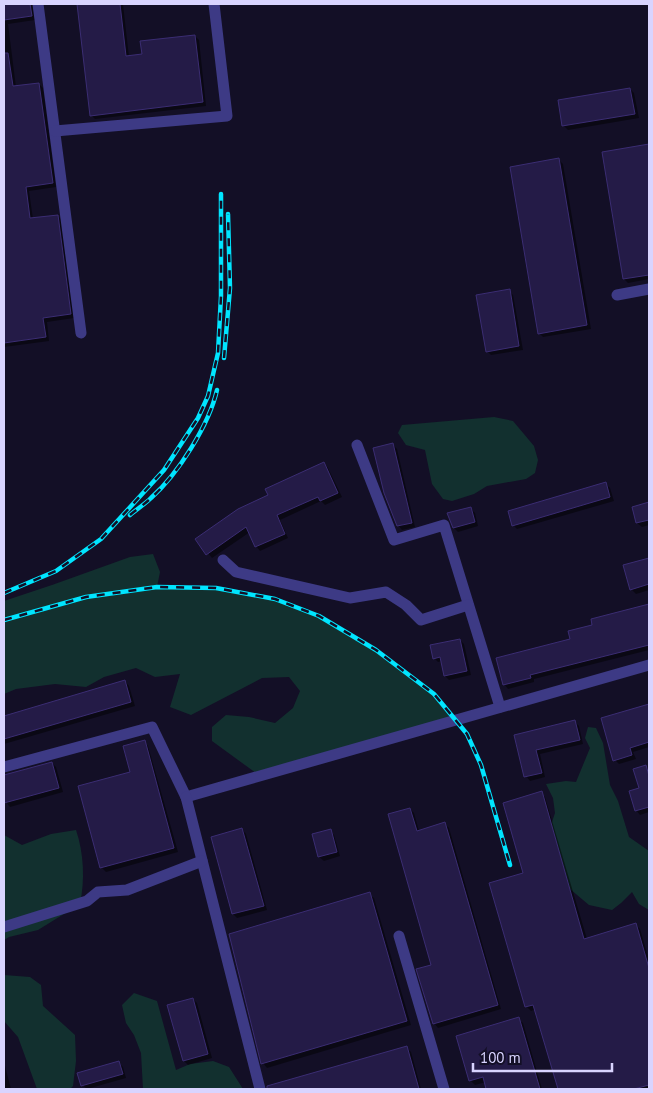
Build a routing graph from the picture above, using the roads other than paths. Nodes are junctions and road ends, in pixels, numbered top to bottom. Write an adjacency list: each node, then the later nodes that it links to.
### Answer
1 (38, 4): 3 (lane)
2 (214, 4): 3 (lane)
3 (55, 131): 6 (lane)
4 (649, 289): 5 (lane)
5 (617, 295)
6 (81, 333)
7 (358, 446): 9 (lane)
8 (223, 560): 9 (lane)
9 (468, 605): 11 (lane)
10 (649, 665): 11 (lane)
11 (500, 708): 13 (lane)
12 (4, 767): 13 (lane)
13 (186, 797): 14 (lane)
14 (202, 861): 15 (lane); 17 (lane)
15 (4, 927)
16 (399, 936): 18 (lane)
17 (260, 1089)
18 (444, 1089)

